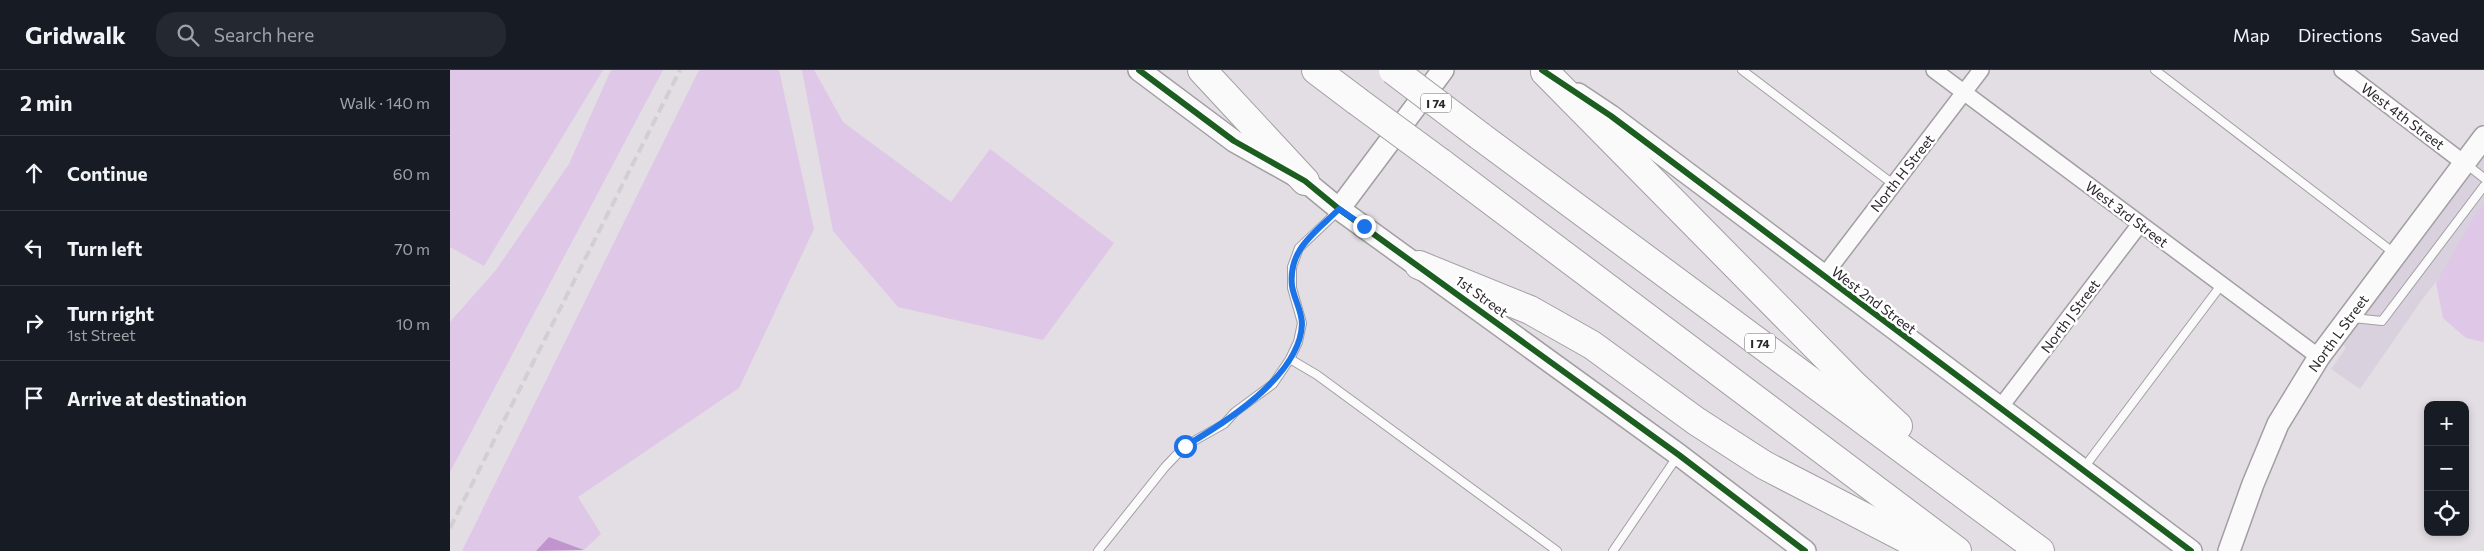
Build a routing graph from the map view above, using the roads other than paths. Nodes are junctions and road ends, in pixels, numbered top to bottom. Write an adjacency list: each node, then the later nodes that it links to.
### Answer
1 (1139, 70): 16 (street, 1st Street)
2 (1202, 70): 16 (highway)
3 (1316, 70): 37 (highway, bridge)
4 (1393, 70): 31 (highway, I 74, bridge)
5 (1443, 70): 19 (street)
6 (1742, 70): 17 (lane)
7 (1934, 70): 12 (street, West 3rd Street)
8 (1982, 70): 12 (street, North H Street)
9 (2155, 70): 21 (lane)
10 (2342, 70): 14 (street, West 4th Street)
11 (1544, 71): 23 (street, West 2nd Street); 31 (highway)
12 (1964, 93): 17 (street, North H Street); 20 (street, West 3rd Street)
13 (2484, 137): 14 (street, North L Street)
14 (2464, 162): 15 (lane); 21 (street, North L Street)
15 (2484, 178)
16 (1305, 181): 19 (street, 1st Street)
17 (1893, 184): 23 (street, North H Street)
18 (2484, 186): 25 (lane)
19 (1339, 209): 22 (street, 1st Street); 27 (lane)
20 (2140, 224): 24 (street, West 3rd Street); 28 (street, North J Street)
21 (2396, 254): 25 (street, North L Street)
22 (1418, 265): 29 (street, 1st Street); 36 (highway)
23 (1823, 277): 28 (street, West 2nd Street)
24 (2222, 284): 26 (street, West 3rd Street); 30 (lane)
25 (2348, 318): 26 (street, North L Street)
26 (2319, 357): 40 (street, North L Street)
27 (1290, 359): 32 (lane); 33 (lane)
28 (1999, 409): 30 (street, West 2nd Street)
29 (1679, 455): 34 (lane); 35 (street, 1st Street)
30 (2081, 471): 39 (street, West 2nd Street)
31 (2002, 522): 38 (highway, I 74)
32 (1098, 551)
33 (1557, 551)
34 (1613, 551)
35 (1805, 551)
36 (1930, 551)
37 (1957, 551)
38 (2040, 551)
39 (2191, 551)
40 (2229, 551)

